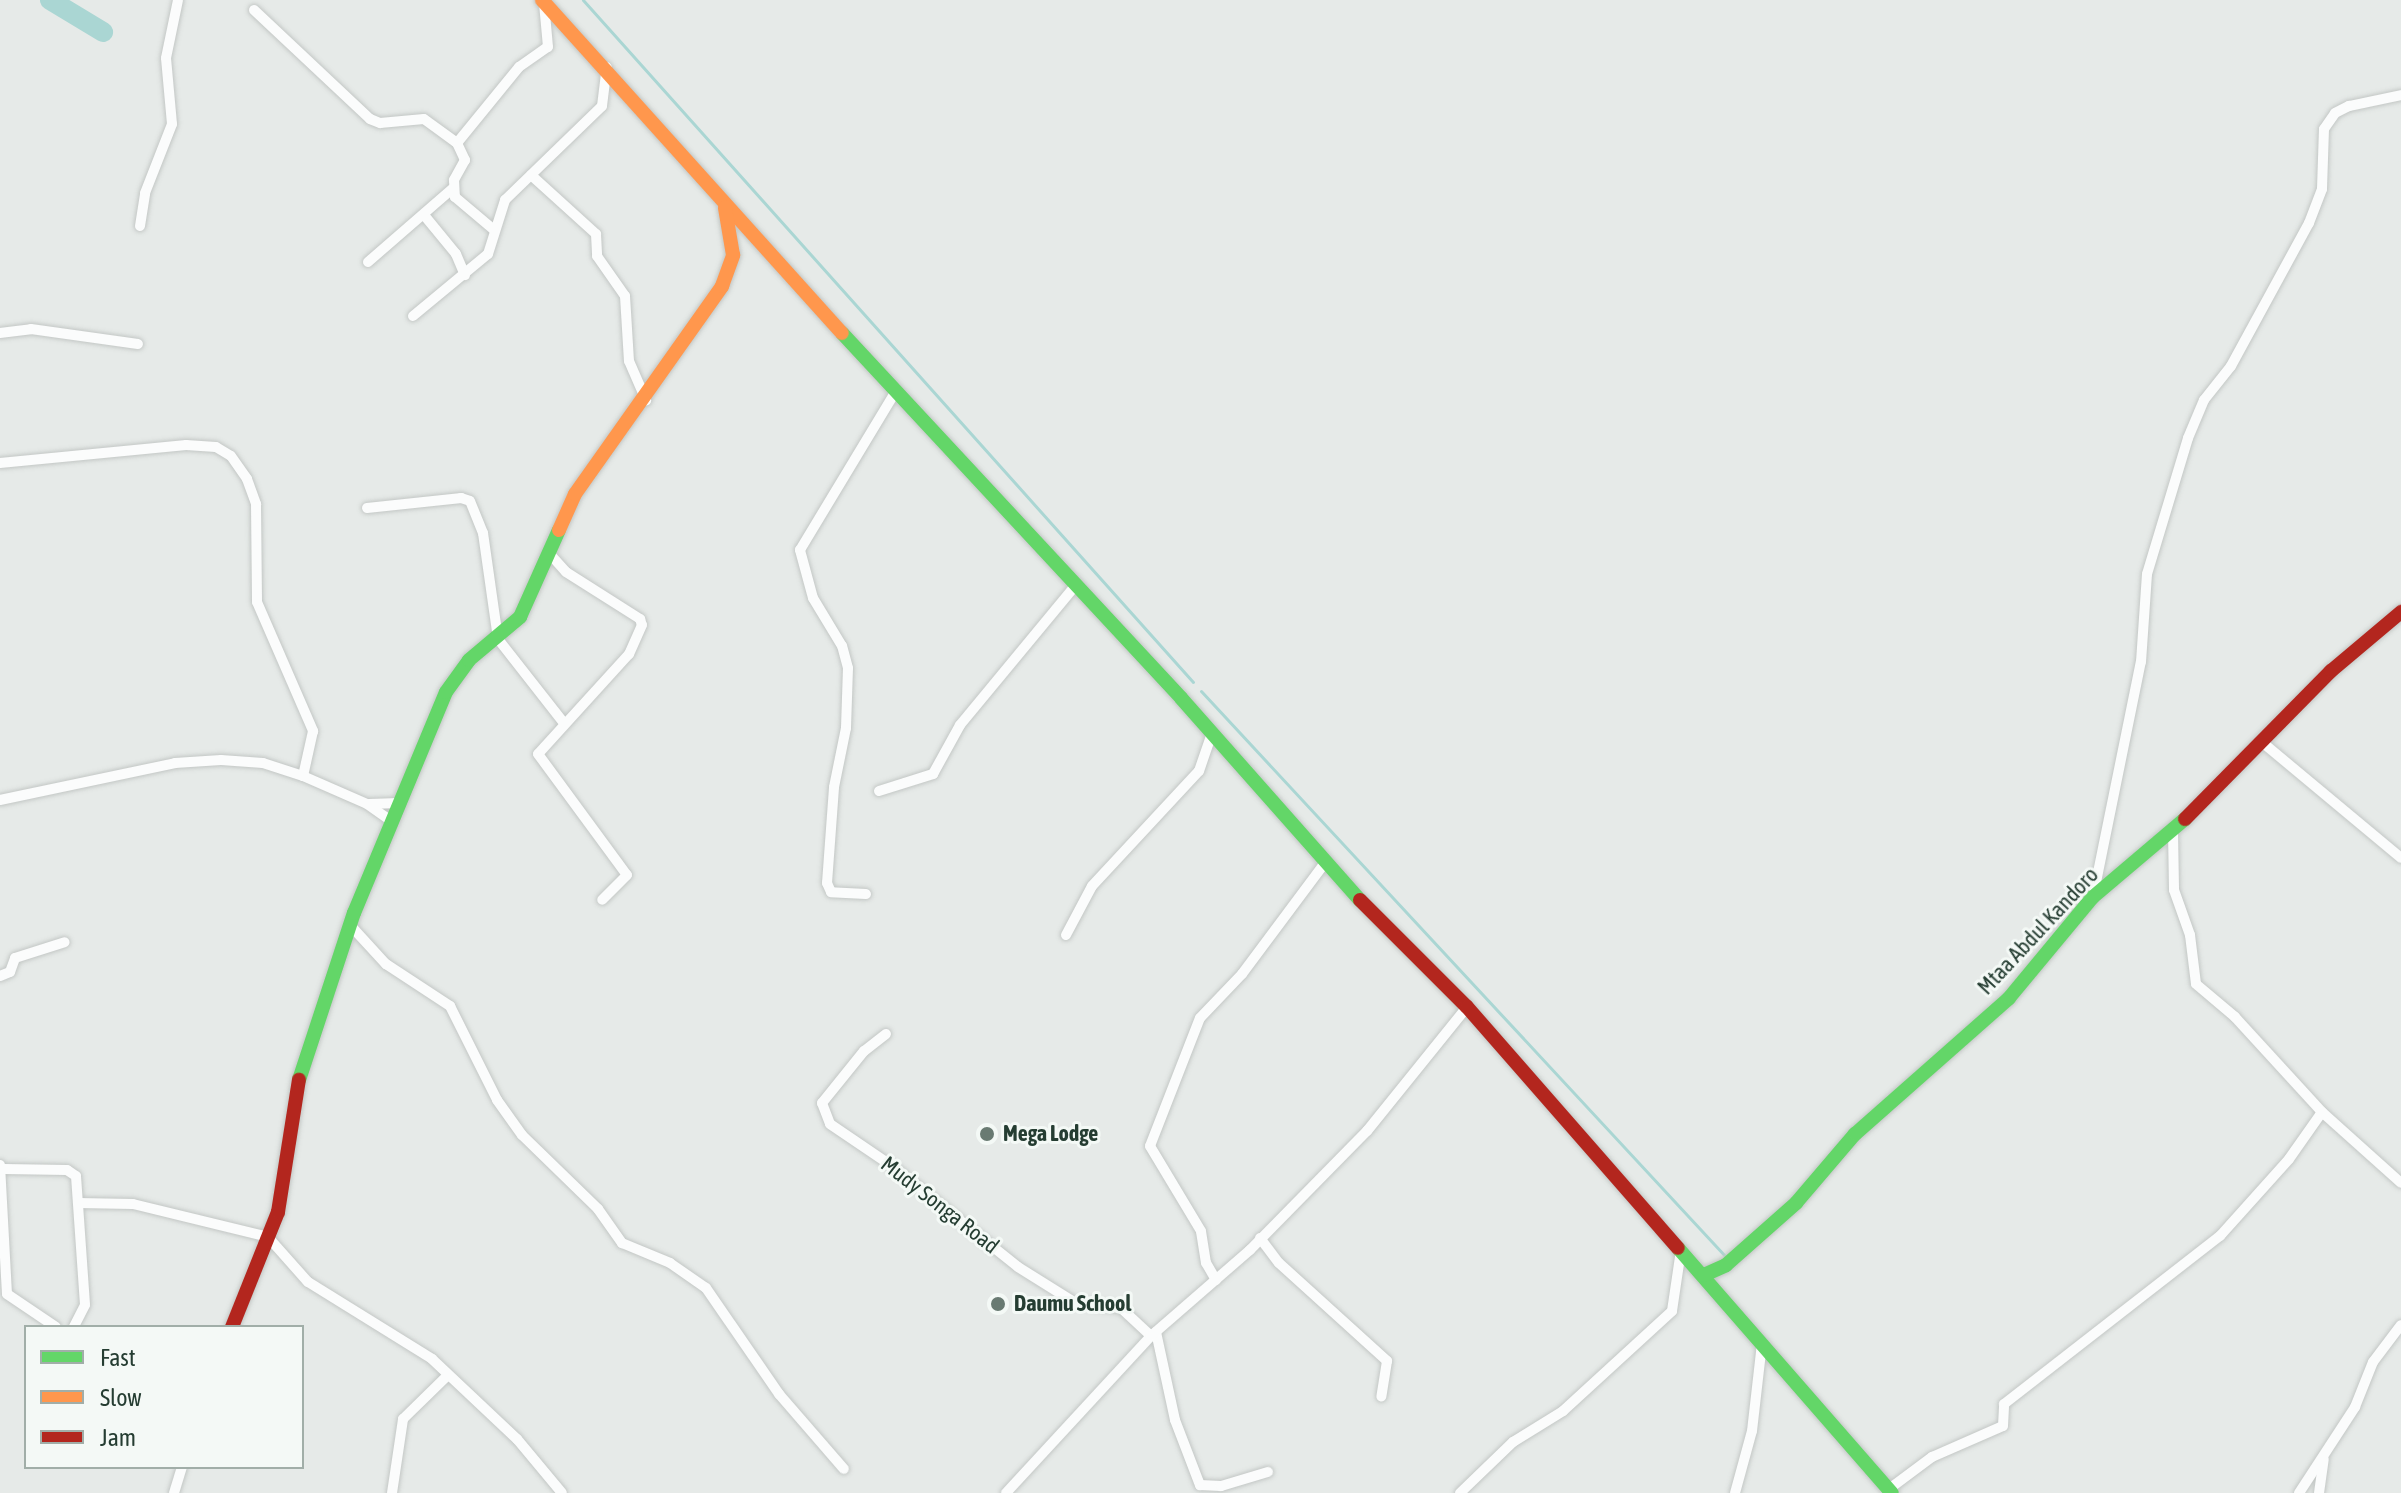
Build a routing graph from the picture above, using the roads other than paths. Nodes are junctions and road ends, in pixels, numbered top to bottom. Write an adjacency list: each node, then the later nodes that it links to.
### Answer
1 (178, 0): 11 (street)
2 (543, 1): 4 (street); 6 (street)
3 (254, 10): 6 (street)
4 (607, 67): 7 (street); 9 (street)
5 (2401, 95): 39 (street)
6 (457, 143): 8 (street)
7 (531, 175): 12 (street); 19 (street)
8 (452, 189): 10 (street); 12 (street)
9 (724, 206): 18 (street); 19 (street)
10 (424, 215): 13 (street); 14 (street)
11 (140, 226)
12 (493, 229): 14 (street)
13 (368, 262)
14 (465, 275): 15 (street)
15 (413, 316)
16 (0, 333): 17 (street)
17 (138, 344)
18 (896, 391): 23 (street); 38 (street)
19 (646, 400): 22 (street)
20 (0, 463): 29 (street)
21 (367, 508): 25 (street)
22 (549, 553): 25 (street); 26 (street)
23 (1075, 586): 27 (street); 30 (street)
24 (2401, 612): 28 (street, Mtaa Abdul Kandoro)
25 (498, 639): 26 (street); 32 (street)
26 (563, 722): 40 (street)
27 (1211, 737): 37 (street); 42 (street)
28 (2262, 742): 35 (street, Mtaa Abdul Kandoro); 36 (street)
29 (303, 776): 31 (street); 33 (street)
30 (879, 791)
31 (0, 800)
32 (399, 803): 33 (street); 34 (street)
33 (367, 804): 34 (street)
34 (393, 822): 41 (street)
35 (2173, 831): 39 (street, Mtaa Abdul Kandoro); 47 (street)
36 (2401, 858)
37 (1324, 864): 45 (street); 55 (street)
38 (866, 894)
39 (2093, 897): 54 (street, Mtaa Abdul Kandoro)
40 (602, 900)
41 (351, 926): 51 (street); 66 (street)
42 (1066, 935)
43 (65, 942): 44 (street)
44 (0, 976)
45 (1467, 1007): 52 (street); 53 (street)
46 (886, 1034): 60 (street, Mudy Songa Road)
47 (2322, 1112): 49 (street); 68 (street)
48 (2, 1167): 50 (street); 56 (street)
49 (2401, 1183)
50 (78, 1203): 51 (street); 57 (street)
51 (268, 1237): 58 (street); 62 (street)
52 (1260, 1238): 55 (street); 63 (street)
53 (1682, 1248): 54 (street); 73 (street)
54 (1704, 1275): 61 (street)
55 (1216, 1280): 60 (street)
56 (53, 1325)
57 (75, 1325)
58 (233, 1325)
59 (2401, 1325): 64 (street)
60 (1153, 1334): 67 (street); 72 (street)
61 (1762, 1343): 68 (street); 74 (street)
62 (447, 1376): 70 (street); 71 (street)
63 (1381, 1397)
64 (2324, 1453): 75 (street); 76 (street)
65 (181, 1469): 69 (street)
66 (844, 1469)
67 (1268, 1472)
68 (1890, 1491)
69 (174, 1493)
70 (392, 1493)
71 (562, 1493)
72 (1006, 1493)
73 (1460, 1493)
74 (1735, 1493)
75 (2299, 1493)
76 (2319, 1493)

